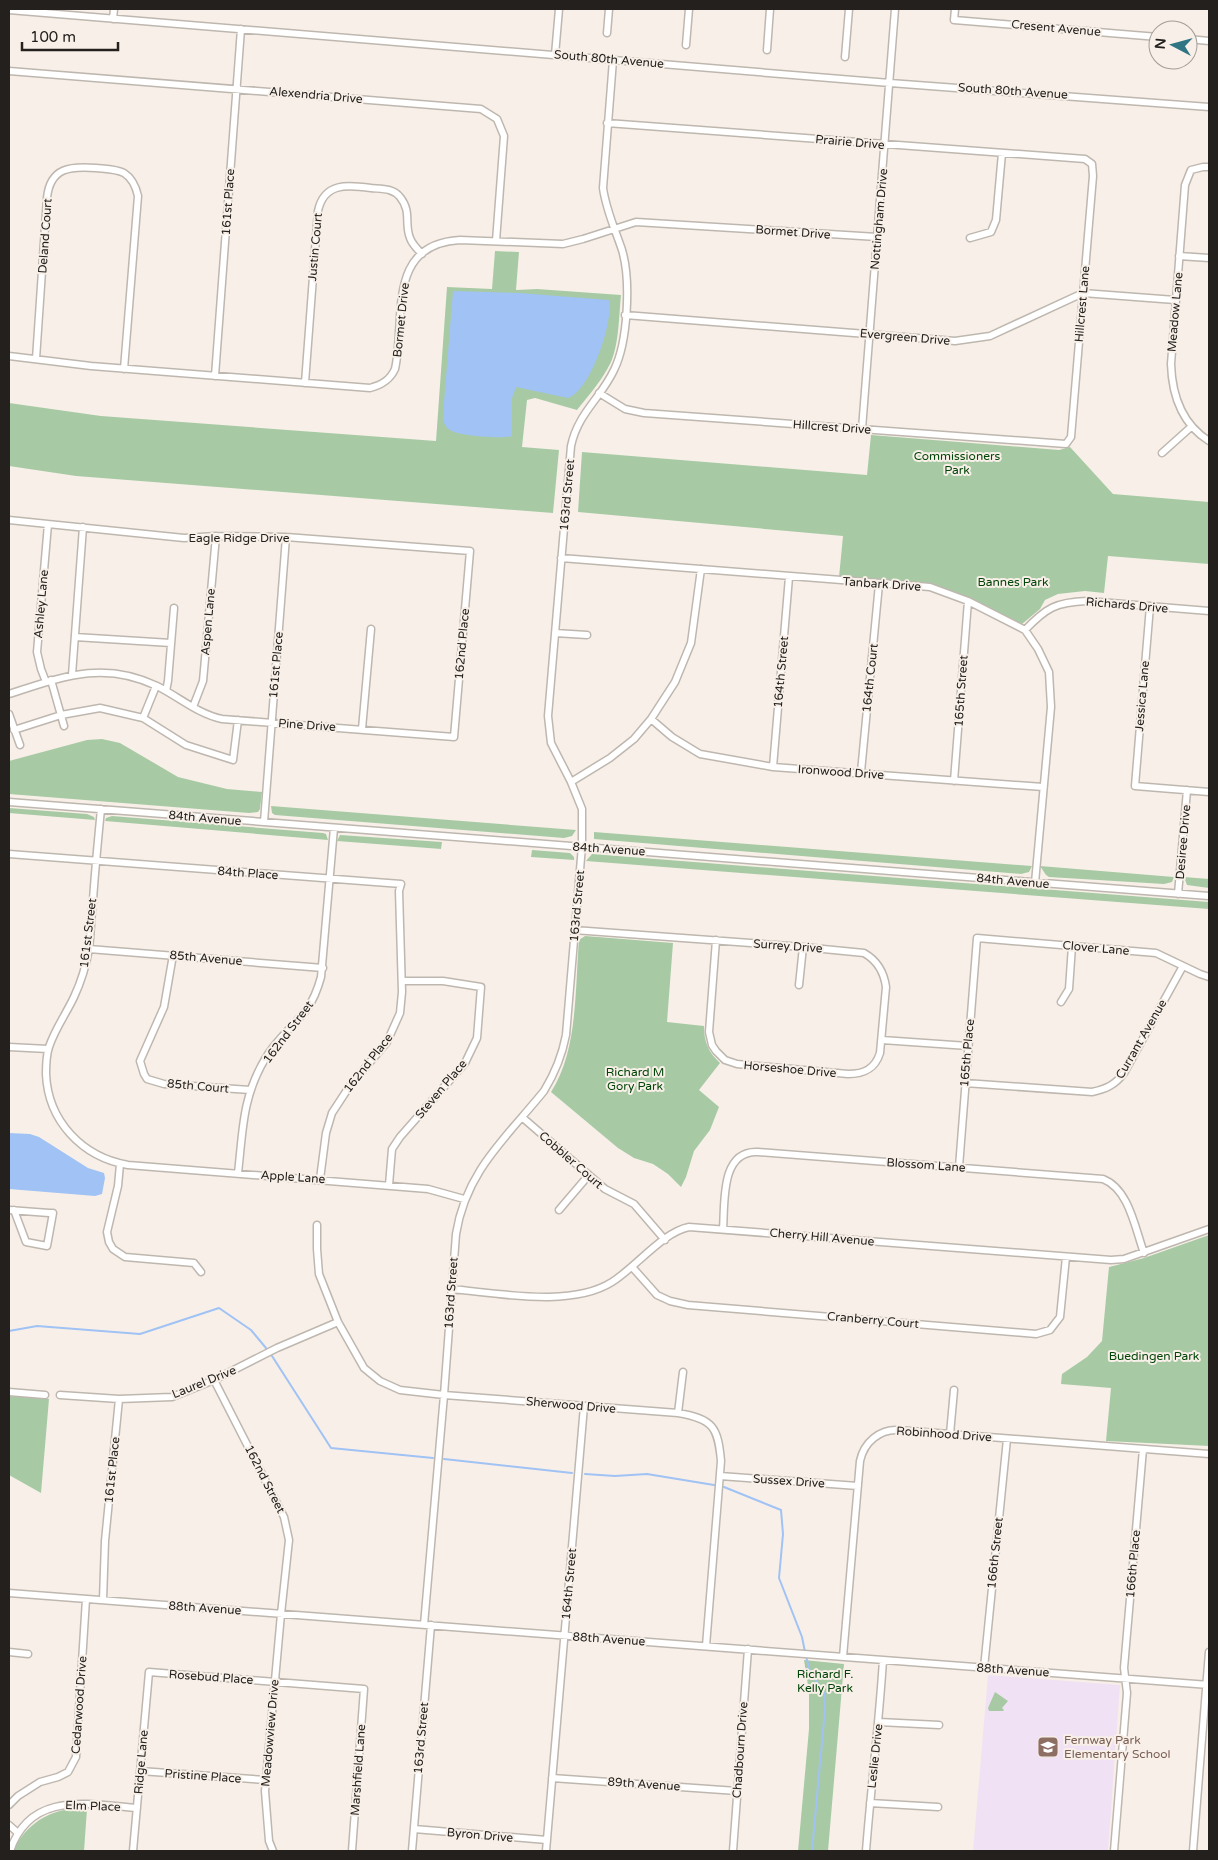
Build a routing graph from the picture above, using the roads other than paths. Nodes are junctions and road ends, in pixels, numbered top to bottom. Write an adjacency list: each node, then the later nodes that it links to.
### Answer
1 (114, 9): 10 (street)
2 (559, 9): 16 (street)
3 (609, 9): 12 (street)
4 (689, 9): 14 (street)
5 (770, 9): 15 (street)
6 (849, 9): 17 (street)
7 (895, 9): 20 (street, Nottingham Drive)
8 (955, 9): 13 (street, Cresent Avenue)
9 (9, 10): 10 (street, South 80th Avenue)
10 (113, 19): 11 (street, South 80th Avenue)
11 (241, 29): 16 (street, South 80th Avenue); 21 (street, 161st Place)
12 (607, 33)
13 (1148, 36)
14 (686, 45)
15 (767, 50)
16 (555, 55): 18 (street, South 80th Avenue)
17 (845, 57)
18 (613, 60): 20 (street, South 80th Avenue); 23 (street, 163rd Street)
19 (9, 71): 21 (street, Alexendria Drive)
20 (890, 83): 22 (street, South 80th Avenue); 24 (street, Nottingham Drive)
21 (236, 89): 31 (street, Alexendria Drive); 42 (street, 161st Place)
22 (1209, 106)
23 (607, 123): 24 (street, Prairie Drive); 28 (street, 163rd Street)
24 (885, 145): 25 (street, Prairie Drive); 29 (street, Nottingham Drive)
25 (1002, 153): 26 (street, Prairie Drive); 30 (street)
26 (1092, 164): 35 (street, Hillcrest Lane)
27 (1209, 167): 33 (street, Meadow Lane)
28 (614, 228): 29 (street, Bormet Drive); 31 (street, Bormet Drive); 37 (street, 163rd Street)
29 (877, 237): 38 (street, Nottingham Drive)
30 (970, 238)
31 (496, 241): 32 (street, Bormet Drive)
32 (422, 254): 43 (street, Bormet Drive); 43 (street, Justin Court)
33 (1179, 256): 34 (street); 36 (street, Meadow Lane)
34 (1209, 258)
35 (1083, 293): 36 (street, Evergreen Drive); 38 (street, Evergreen Drive); 47 (street, Hillcrest Lane)
36 (1175, 300): 45 (street, Meadow Lane)
37 (625, 315): 38 (street, Evergreen Drive); 44 (street, 163rd Street)
38 (869, 334): 46 (street, Nottingham Drive)
39 (9, 356): 40 (street, Bormet Drive)
40 (36, 359): 41 (street, Bormet Drive); 41 (street, Deland Court)
41 (124, 369): 42 (street, Bormet Drive)
42 (215, 376): 43 (street, Bormet Drive)
43 (305, 383)
44 (599, 393): 46 (street, Hillcrest Drive); 56 (street, 163rd Street)
45 (1191, 427): 48 (street, Meadow Lane); 49 (street)
46 (862, 429): 47 (street, Hillcrest Drive)
47 (1069, 442)
48 (1209, 442)
49 (1162, 453)
50 (9, 520): 51 (street, Eagle Ridge Drive)
51 (48, 524): 52 (street, Eagle Ridge Drive); 71 (street, Ashley Lane)
52 (83, 527): 53 (street, Eagle Ridge Drive); 68 (street)
53 (216, 536): 54 (street, Eagle Ridge Drive); 75 (street, Aspen Lane)
54 (286, 537): 55 (street, Eagle Ridge Drive); 81 (street, 161st Place)
55 (470, 551): 85 (street, 162nd Place)
56 (561, 558): 57 (street, Tanbark Drive); 66 (street, 163rd Street)
57 (701, 569): 58 (street, Tanbark Drive); 79 (street)
58 (790, 577): 59 (street, Tanbark Drive); 87 (street, 164th Street)
59 (880, 584): 60 (street, Tanbark Drive); 88 (street, 164th Court)
60 (968, 602): 65 (street, Tanbark Drive); 89 (street, 165th Street)
61 (1150, 606): 63 (street, Richards Drive); 65 (street, Richards Drive); 92 (street, Jessica Lane)
62 (174, 608): 69 (street)
63 (1209, 611)
64 (371, 629): 84 (street)
65 (1025, 630): 91 (street)
66 (555, 633): 67 (street); 90 (street, 163rd Street)
67 (587, 635)
68 (75, 637): 69 (street); 70 (street)
69 (171, 644): 73 (street)
70 (72, 675): 71 (street, Pine Drive); 72 (street, Pine Drive)
71 (48, 681): 74 (street, Pine Drive); 77 (street, Ashley Lane)
72 (156, 686): 73 (street, Pine Drive); 78 (street)
73 (166, 691): 75 (street, Pine Drive)
74 (9, 694)
75 (193, 707): 80 (street, Pine Drive)
76 (9, 714): 83 (street)
77 (61, 715): 78 (street); 82 (street, Ashley Lane); 83 (street)
78 (144, 718): 80 (street)
79 (651, 719): 87 (street, Ironwood Drive); 90 (street)
80 (238, 720): 81 (street, Pine Drive)
81 (270, 723): 84 (street, Pine Drive); 96 (street, 161st Place)
82 (64, 726)
83 (14, 730): 86 (street)
84 (362, 730): 85 (street, Pine Drive)
85 (454, 737)
86 (20, 745)
87 (773, 767): 88 (street, Ironwood Drive)
88 (861, 772): 89 (street, Ironwood Drive)
89 (954, 781): 91 (street, Ironwood Drive)
90 (571, 782): 98 (street, 163rd Street)
91 (1043, 787): 102 (street)
92 (1187, 790): 93 (street); 104 (street, Desiree Drive)
93 (1209, 792)
94 (9, 802): 95 (street, 84th Avenue)
95 (101, 810): 96 (street, 84th Avenue); 100 (street, 161st Street)
96 (264, 822): 97 (street, 84th Avenue)
97 (334, 828): 98 (street, 84th Avenue); 101 (street, 162nd Street)
98 (582, 846): 102 (street, 84th Avenue); 106 (street, 163rd Street)
99 (9, 854): 100 (street, 84th Place)
100 (96, 861): 101 (street, 84th Place); 111 (street, 161st Street)
101 (330, 880): 103 (street, 84th Place); 114 (street, 162nd Street)
102 (1035, 883): 104 (street, 84th Avenue)
103 (401, 884): 116 (street, 162nd Place)
104 (1178, 894): 105 (street, 84th Avenue)
105 (1209, 896)
106 (574, 930): 108 (street, Surrey Drive); 126 (street, 163rd Street)
107 (977, 938): 109 (street, Clover Lane); 121 (street, 165th Place)
108 (716, 940): 110 (street, Surrey Drive); 123 (street, Horseshoe Drive)
109 (1072, 946): 113 (street, Clover Lane); 118 (street)
110 (803, 947): 117 (street); 119 (street, Surrey Drive)
111 (89, 949): 112 (street, 85th Avenue); 122 (street, 161st Street)
112 (173, 955): 114 (street, 85th Avenue); 125 (street, 85th Court)
113 (1183, 966): 115 (street, Clover Lane); 124 (street, Currant Avenue)
114 (323, 968): 125 (street, 162nd Street)
115 (1209, 977)
116 (402, 981): 131 (street, 162nd Place); 132 (street, Steven Place)
117 (799, 985)
118 (1061, 1002)
119 (882, 1040): 121 (street); 123 (street, Surrey Drive)
120 (9, 1046): 122 (street)
121 (968, 1046): 124 (street, 165th Place)
122 (48, 1049): 127 (street, 161st Street)
123 (860, 1073)
124 (965, 1083): 128 (street, 165th Place)
125 (250, 1090): 129 (street, 162nd Street)
126 (523, 1118): 130 (street, Cobbler Court); 133 (street, 163rd Street)
127 (120, 1164): 129 (street, Apple Lane); 143 (street)
128 (958, 1167): 137 (street, Blossom Lane); 140 (street, Blossom Lane)
129 (238, 1173): 131 (street, Apple Lane)
130 (588, 1176): 135 (street); 139 (street, Cobbler Court)
131 (320, 1179): 132 (street, Apple Lane)
132 (389, 1185): 133 (street, Apple Lane)
133 (464, 1199): 144 (street, 163rd Street)
134 (11, 1210): 134 (street)
135 (559, 1210)
136 (317, 1225): 145 (street, Sherwood Drive)
137 (723, 1230): 139 (street, Cherry Hill Avenue); 141 (street, Cherry Hill Avenue)
138 (1209, 1230): 140 (street, Cherry Hill Avenue)
139 (664, 1240): 142 (street, Cherry Hill Avenue)
140 (1144, 1253): 141 (street, Cherry Hill Avenue)
141 (1066, 1257): 142 (street, Cranberry Court)
142 (633, 1268): 144 (street, Cherry Hill Avenue)
143 (201, 1272)
144 (451, 1289): 152 (street, 163rd Street)
145 (338, 1322): 147 (street, Laurel Drive); 152 (street, Sherwood Drive)
146 (683, 1372): 155 (street)
147 (214, 1380): 153 (street, Laurel Drive); 165 (street, 162nd Street)
148 (954, 1390): 156 (street)
149 (9, 1392): 150 (street)
150 (45, 1395)
151 (60, 1395): 153 (street, Laurel Drive)
152 (444, 1395): 154 (street, Sherwood Drive); 166 (street, 163rd Street)
153 (120, 1399): 164 (street, 161st Place)
154 (584, 1406): 155 (street, Sherwood Drive); 167 (street, 164th Street)
155 (678, 1414): 160 (street, Sherwood Drive)
156 (950, 1434): 157 (street, Robinhood Drive); 161 (street, Robinhood Drive)
157 (1007, 1439): 158 (street, Robinhood Drive); 175 (street, 166th Street)
158 (1143, 1449): 159 (street, Robinhood Drive); 177 (street, 166th Place)
159 (1209, 1454)
160 (720, 1476): 161 (street, Sussex Drive); 168 (street, Sherwood Drive)
161 (858, 1486): 173 (street, Robinhood Drive)
162 (9, 1593): 163 (street, 88th Avenue)
163 (86, 1599): 164 (street, 88th Avenue); 188 (street, Cedarwood Drive)
164 (103, 1600): 165 (street, 88th Avenue)
165 (280, 1614): 166 (street, 88th Avenue); 178 (street, Meadowview Drive)
166 (427, 1625): 167 (street, 88th Avenue); 192 (street, 163rd Street)
167 (564, 1636): 168 (street, 88th Avenue); 184 (street, 164th Street)
168 (706, 1646): 169 (street, 88th Avenue)
169 (748, 1649): 173 (street, 88th Avenue); 186 (street, Chadbourn Drive)
170 (9, 1652): 172 (street)
171 (1209, 1652): 179 (street)
172 (28, 1654)
173 (843, 1657): 174 (street, 88th Avenue)
174 (882, 1660): 175 (street, 88th Avenue); 181 (street, Leslie Drive)
175 (984, 1668): 177 (street, 88th Avenue)
176 (149, 1672): 178 (street, Rosebud Place); 183 (street, Ridge Lane)
177 (1126, 1678): 179 (street, 88th Avenue); 203 (street, 166th Place)
178 (274, 1682): 180 (street, Rosebud Place); 185 (street, Meadowview Drive)
179 (1208, 1684): 204 (street)
180 (364, 1689): 198 (street, Marshfield Lane)
181 (879, 1722): 182 (street); 187 (street, Leslie Drive)
182 (939, 1725)
183 (140, 1771): 185 (street, Pristine Place); 190 (street, Ridge Lane)
184 (552, 1778): 186 (street, 89th Avenue); 194 (street, 164th Street)
185 (266, 1780): 197 (street, Meadowview Drive)
186 (737, 1791): 201 (street, Chadbourn Drive)
187 (870, 1803): 189 (street); 202 (street, Leslie Drive)
188 (9, 1805)
189 (938, 1807)
190 (137, 1808): 193 (street, Elm Place); 196 (street, Ridge Lane)
191 (9, 1825): 193 (street)
192 (414, 1829): 194 (street, Byron Drive); 199 (street, 163rd Street)
193 (18, 1833): 195 (street, Elm Place)
194 (547, 1840): 200 (street, 164th Street)
195 (10, 1851)
196 (133, 1851)
197 (273, 1851)
198 (352, 1851)
199 (412, 1851)
200 (546, 1851)
201 (732, 1851)
202 (866, 1851)
203 (1114, 1851)
204 (1193, 1851)

